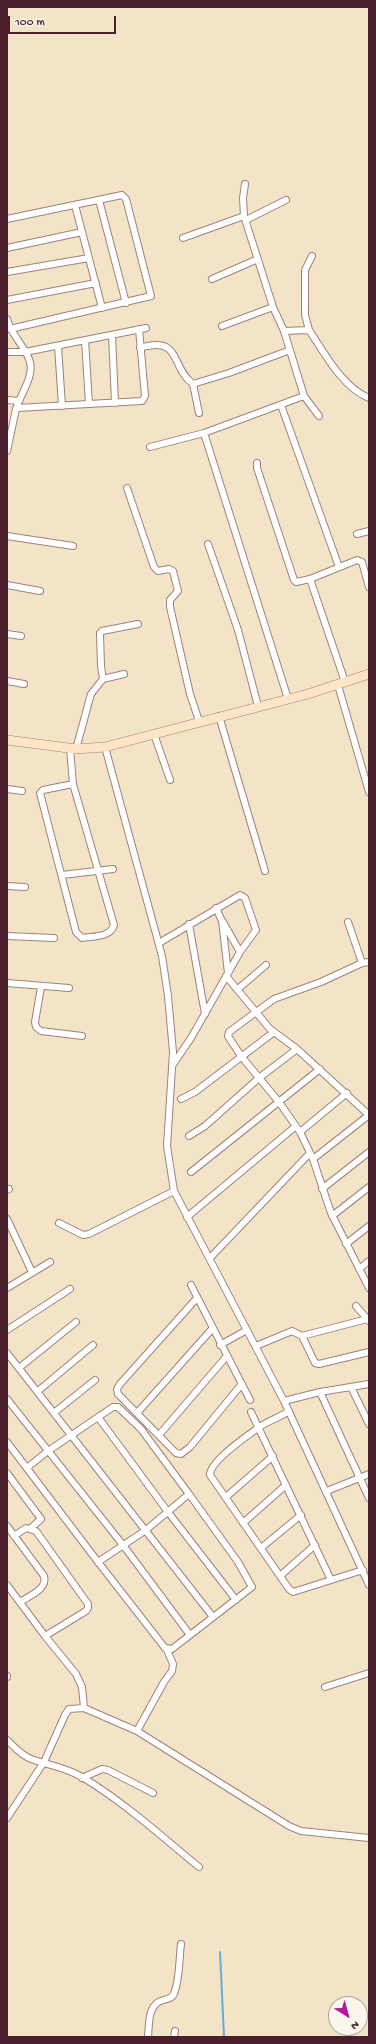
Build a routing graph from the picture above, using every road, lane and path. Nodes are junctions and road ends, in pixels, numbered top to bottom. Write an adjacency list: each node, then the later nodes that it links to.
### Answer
1 (245, 184): 5 (street)
2 (99, 200): 4 (street); 17 (street); 17 (street)
3 (286, 200): 5 (street)
4 (75, 205): 6 (street); 7 (street)
5 (245, 218): 8 (street); 12 (street)
6 (7, 219)
7 (82, 232): 9 (street); 11 (street)
8 (183, 238)
9 (7, 248)
10 (312, 256): 25 (street)
11 (89, 258): 13 (street); 15 (street)
12 (258, 259): 14 (street); 18 (street)
13 (7, 272)
14 (212, 279)
15 (96, 283): 16 (street); 19 (street)
16 (7, 300)
17 (126, 303): 19 (street)
18 (273, 307): 21 (street); 26 (street)
19 (102, 308): 23 (street)
20 (7, 319): 23 (street)
21 (222, 326)
22 (146, 328): 24 (street)
23 (10, 329): 33 (street)
24 (139, 329): 27 (street); 30 (street)
25 (310, 330): 26 (street); 36 (street)
26 (284, 332): 31 (street)
27 (112, 335): 28 (street); 38 (street)
28 (85, 340): 29 (street); 39 (street)
29 (58, 346): 33 (street); 42 (street)
30 (140, 348): 34 (street); 38 (street)
31 (290, 350): 34 (street); 35 (street)
32 (7, 352): 33 (street)
33 (25, 352): 40 (street)
34 (193, 384): 43 (street)
35 (304, 396): 41 (street); 44 (street)
36 (369, 398)
37 (7, 400): 40 (street)
38 (115, 403): 39 (street)
39 (89, 404): 42 (street)
40 (18, 405): 42 (street); 47 (street)
41 (281, 405): 45 (street); 55 (street)
42 (62, 406)
43 (199, 413)
44 (319, 416)
45 (204, 433): 46 (street); 69 (street)
46 (150, 447)
47 (7, 451)
48 (257, 463): 56 (street)
49 (126, 488): 72 (street)
50 (369, 531): 51 (street)
51 (357, 534)
52 (7, 536): 54 (street)
53 (208, 544): 70 (street)
54 (73, 546)
55 (339, 567): 56 (street); 58 (street)
56 (310, 579): 68 (street)
57 (7, 585): 59 (street)
58 (369, 587)
59 (40, 591)
60 (138, 624): 65 (street)
61 (7, 634): 62 (street)
62 (21, 636)
63 (124, 674): 65 (street)
64 (369, 674): 68 (main road)
65 (103, 680): 76 (street)
66 (7, 681): 67 (street)
67 (24, 684)
68 (341, 684): 69 (main road); 81 (street)
69 (288, 699): 70 (main road)
70 (258, 706): 71 (main road)
71 (219, 716): 72 (main road); 83 (street)
72 (199, 721): 73 (main road)
73 (154, 734): 75 (main road); 77 (street)
74 (7, 740): 76 (main road)
75 (105, 747): 76 (main road); 94 (street)
76 (73, 749): 78 (street)
77 (170, 780)
78 (73, 784): 84 (street); 85 (street)
79 (7, 789): 80 (street)
80 (22, 791)
81 (369, 792)
82 (113, 870): 84 (street)
83 (266, 871)
84 (100, 872): 85 (street); 85 (street)
85 (62, 875)
86 (7, 886): 87 (street)
87 (24, 887)
88 (216, 908): 89 (street); 91 (street); 95 (street)
89 (222, 921): 95 (street); 98 (street)
90 (348, 922): 96 (street)
91 (189, 924): 94 (street); 104 (street)
92 (7, 936): 93 (street)
93 (54, 938)
94 (159, 943): 109 (street)
95 (240, 952): 98 (street)
96 (366, 963): 103 (street)
97 (266, 965): 102 (street)
98 (227, 975): 102 (street); 104 (street)
99 (7, 983): 100 (street)
100 (41, 987): 101 (street); 106 (street)
101 (69, 988)
102 (238, 990): 103 (street)
103 (256, 1011): 105 (street); 108 (street)
104 (205, 1014): 109 (street)
105 (274, 1032): 107 (street); 108 (street)
106 (82, 1036)
107 (297, 1049): 110 (street); 111 (street)
108 (241, 1056): 111 (street); 113 (street)
109 (172, 1066): 124 (street)
110 (320, 1069): 112 (street); 114 (street)
111 (259, 1078): 114 (street); 118 (street)
112 (347, 1093): 115 (street); 117 (street)
113 (181, 1099)
114 (279, 1102): 116 (street); 121 (street)
115 (369, 1115): 120 (street)
116 (296, 1126): 117 (street); 126 (street)
117 (300, 1132): 120 (street)
118 (189, 1136)
119 (369, 1152): 123 (street)
120 (311, 1156): 123 (street); 131 (street)
121 (191, 1172)
122 (369, 1187): 125 (street)
123 (322, 1189): 125 (street)
124 (174, 1191): 126 (street); 128 (street)
125 (332, 1216): 130 (street)
126 (187, 1217): 131 (street)
127 (7, 1219): 135 (street)
128 (59, 1223)
129 (369, 1226): 130 (street)
130 (346, 1244): 134 (street)
131 (210, 1258): 146 (street)
132 (369, 1261): 134 (street)
133 (50, 1262): 135 (street)
134 (358, 1269): 138 (street)
135 (32, 1272): 137 (street)
136 (191, 1285): 140 (street)
137 (7, 1288)
138 (369, 1288)
139 (70, 1289): 145 (street)
140 (197, 1298): 144 (street); 167 (street)
141 (356, 1306): 142 (street)
142 (368, 1320): 147 (street)
143 (76, 1322): 154 (street)
144 (212, 1329): 149 (street); 167 (street)
145 (7, 1330)
146 (247, 1330): 149 (street); 150 (street)
147 (302, 1336): 150 (street); 151 (street)
148 (92, 1345): 159 (street)
149 (220, 1345): 153 (street)
150 (256, 1346): 163 (street)
151 (369, 1352)
152 (7, 1353): 154 (street)
153 (226, 1357): 157 (street); 172 (street)
154 (19, 1368): 159 (street)
155 (95, 1380): 165 (street)
156 (369, 1384): 158 (street)
157 (242, 1385): 162 (street); 172 (street)
158 (351, 1387): 160 (street); 169 (street)
159 (38, 1391): 165 (street)
160 (320, 1392): 163 (street); 179 (street)
161 (7, 1399): 174 (street)
162 (250, 1400)
163 (284, 1401): 164 (street)
164 (289, 1411): 170 (street); 181 (street)
165 (55, 1412): 171 (street)
166 (251, 1412): 170 (street)
167 (137, 1413): 172 (street)
168 (98, 1417): 171 (street); 182 (street); 185 (street)
169 (369, 1424)
170 (259, 1427): 175 (street); 183 (street)
171 (72, 1434): 174 (street); 190 (street)
172 (159, 1435)
173 (7, 1442): 176 (street)
174 (48, 1451): 176 (street); 192 (street)
175 (273, 1456): 180 (street); 183 (street)
176 (28, 1467): 195 (street)
177 (7, 1473): 189 (street)
178 (369, 1474): 179 (street)
179 (360, 1479): 181 (street); 184 (street)
180 (286, 1485): 186 (street); 187 (street)
181 (327, 1491): 196 (street)
182 (189, 1494): 185 (street); 201 (street)
183 (226, 1497): 187 (street)
184 (369, 1498)
185 (168, 1512): 190 (street); 201 (street)
186 (301, 1515): 193 (street); 194 (street)
187 (243, 1523): 194 (street)
188 (7, 1526): 191 (street)
189 (31, 1528): 191 (street); 205 (street)
190 (146, 1530): 192 (street); 203 (street)
191 (14, 1536): 202 (street)
192 (123, 1545): 195 (street); 204 (street)
193 (314, 1545): 197 (street); 198 (street)
194 (261, 1548): 197 (street)
195 (98, 1562): 206 (street)
196 (363, 1570): 198 (street); 200 (street)
197 (280, 1576): 198 (street)
198 (331, 1580)
199 (7, 1585): 202 (street)
200 (369, 1585)
201 (236, 1600): 203 (street)
202 (20, 1602): 205 (street)
203 (213, 1617): 204 (street)
204 (190, 1635): 206 (street)
205 (45, 1636): 209 (street)
206 (167, 1650): 210 (street)
207 (369, 1672): 208 (street)
208 (325, 1687)
209 (84, 1708): 210 (street); 212 (street)
210 (137, 1731): 216 (street)
211 (7, 1741): 212 (street)
212 (44, 1762): 213 (street); 215 (street)
213 (82, 1778): 214 (street); 217 (street)
214 (152, 1793)
215 (7, 1818)
216 (369, 1838)
217 (199, 1867)
218 (181, 1944): 219 (street)
219 (148, 2037)

